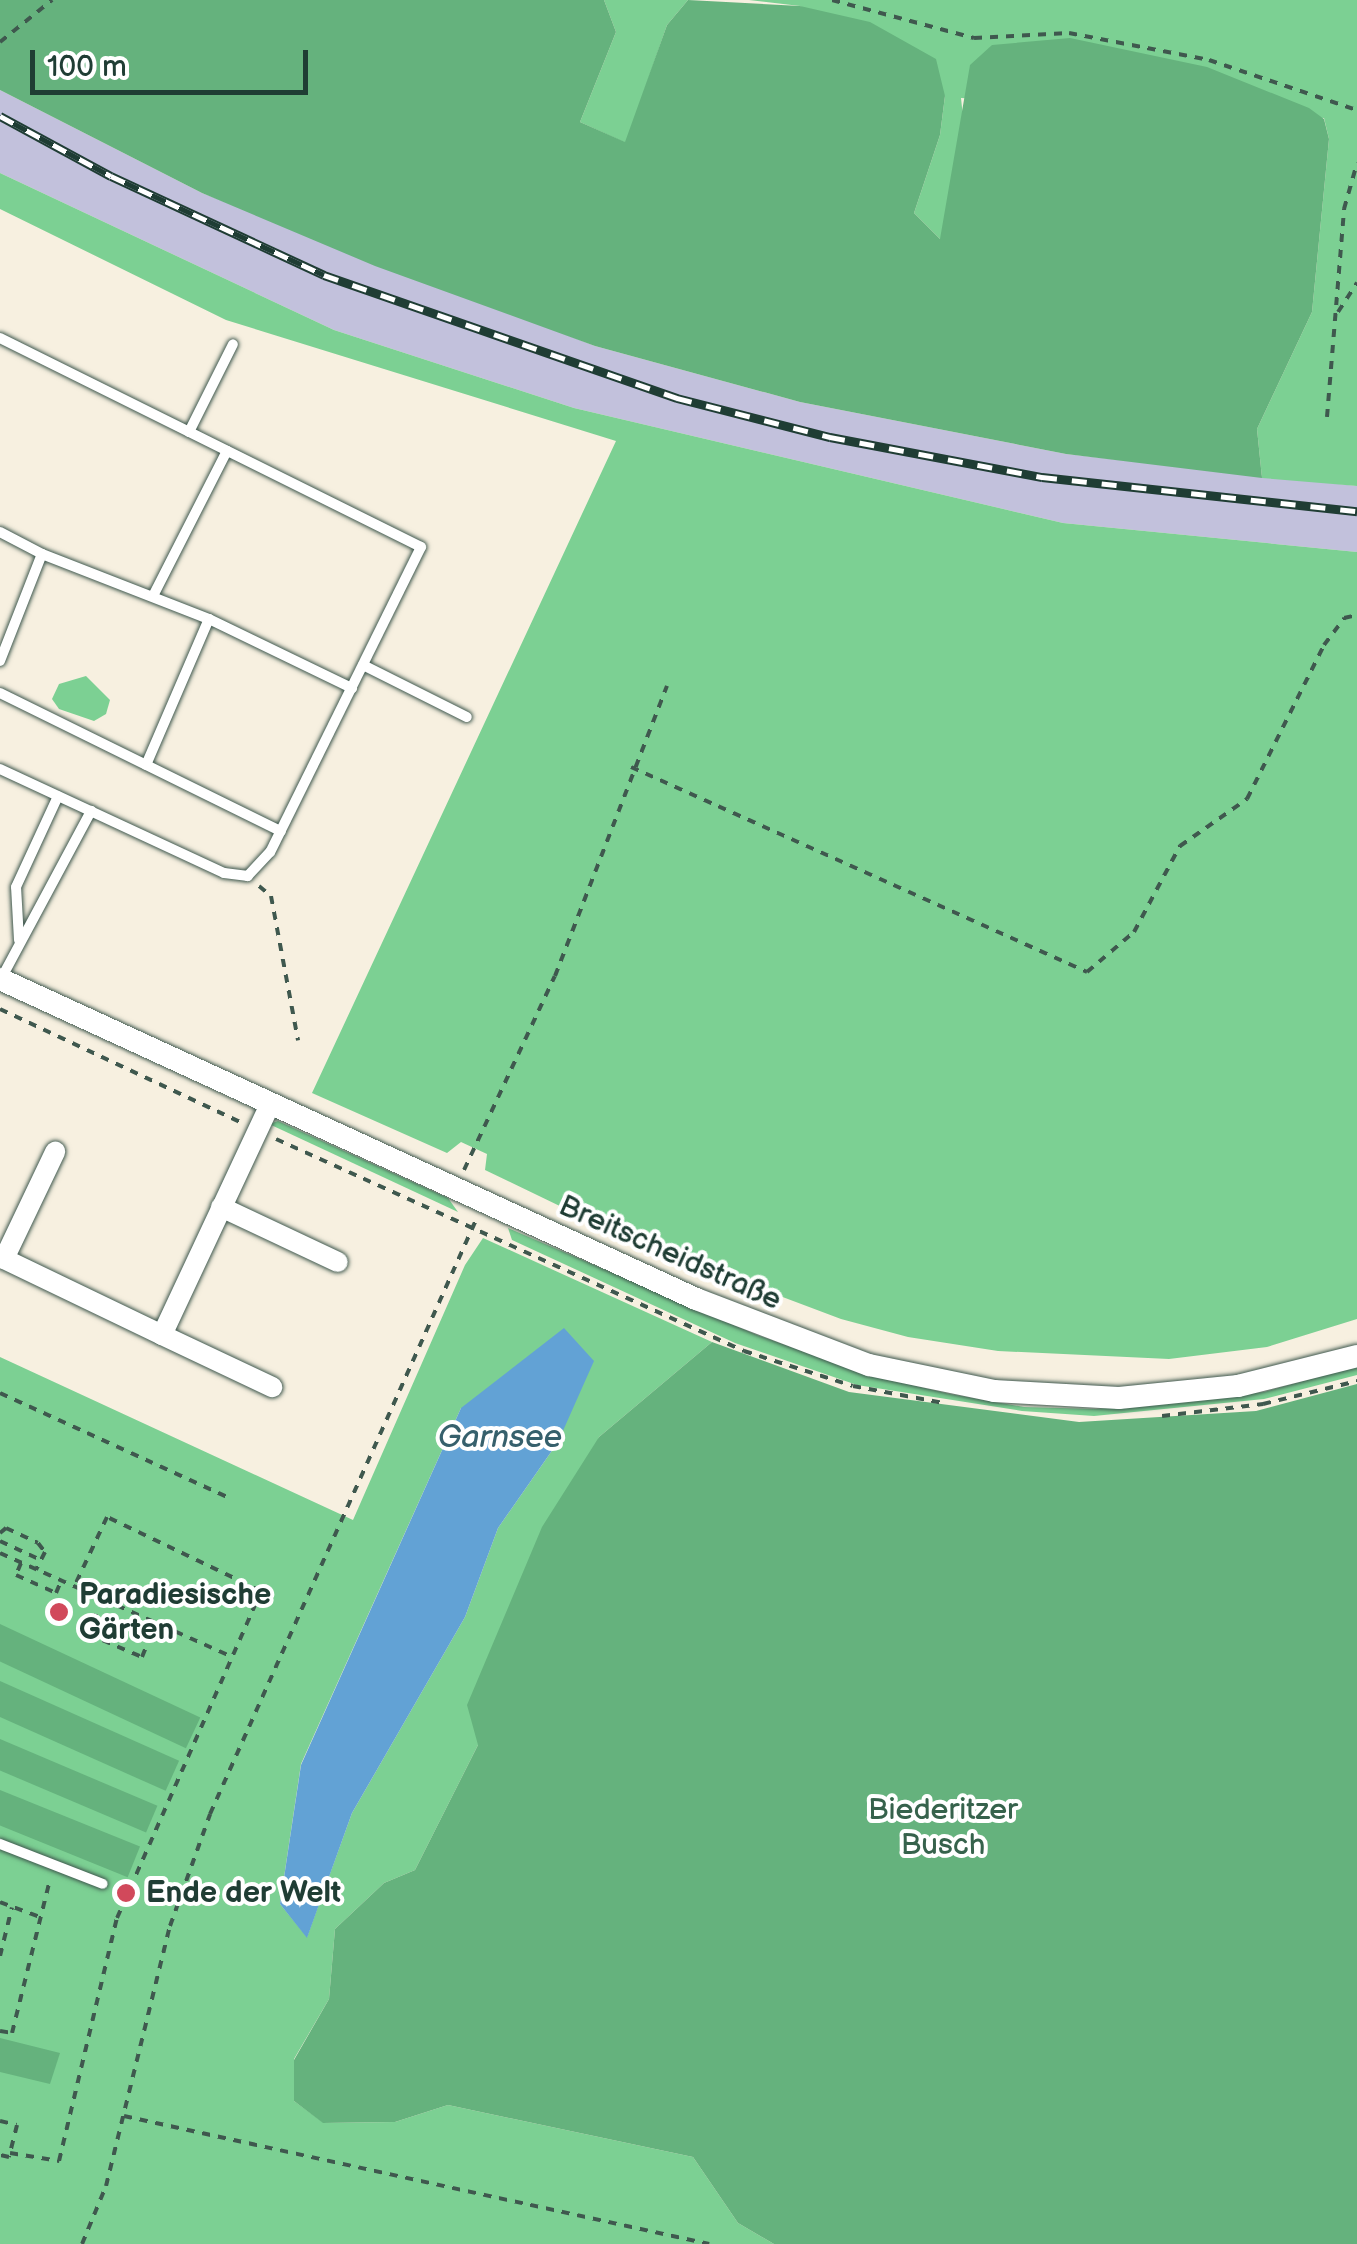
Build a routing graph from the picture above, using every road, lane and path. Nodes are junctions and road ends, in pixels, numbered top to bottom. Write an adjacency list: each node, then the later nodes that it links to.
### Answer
1 (52, 0): 3 (path)
2 (832, 0): 4 (path)
3 (0, 42)
4 (1357, 110)
5 (1357, 163): 7 (path)
6 (1357, 282): 7 (path)
7 (1336, 315): 10 (path)
8 (0, 338): 11 (lane)
9 (233, 344): 11 (lane)
10 (1328, 417)
11 (189, 432): 12 (lane)
12 (226, 451): 15 (lane); 19 (lane)
13 (0, 532): 14 (lane)
14 (42, 554): 15 (lane); 18 (lane)
15 (153, 596): 17 (lane)
16 (1357, 615): 25 (path)
17 (209, 618): 21 (lane); 24 (lane)
18 (0, 661)
19 (363, 666): 21 (lane); 23 (lane)
20 (667, 686): 25 (path)
21 (352, 688): 29 (lane)
22 (0, 693): 24 (lane)
23 (467, 717)
24 (146, 765): 29 (lane)
25 (631, 767): 38 (path)
26 (0, 769): 27 (lane)
27 (58, 796): 28 (lane); 31 (lane)
28 (92, 811): 30 (lane); 31 (lane)
29 (281, 831): 30 (lane)
30 (248, 876): 34 (path)
31 (19, 942): 32 (lane)
32 (0, 980): 35 (street, Breitscheidstraße)
33 (0, 1009): 36 (path)
34 (298, 1040)
35 (270, 1104): 36 (street); 38 (street, Breitscheidstraße)
36 (256, 1130): 39 (street); 40 (path)
37 (56, 1152): 42 (street)
38 (455, 1187): 45 (street, Breitscheidstraße)
39 (221, 1207): 43 (street); 44 (street)
40 (486, 1234)
41 (468, 1239): 68 (path)
42 (2, 1258): 44 (street)
43 (338, 1262)
44 (162, 1334): 46 (street)
45 (1357, 1356)
46 (272, 1387)
47 (0, 1394): 48 (path)
48 (230, 1498)
49 (0, 1533): 52 (path)
50 (0, 1541): 52 (path)
51 (0, 1553): 53 (path)
52 (41, 1560): 54 (path)
53 (21, 1563): 54 (path); 55 (path)
54 (36, 1570): 55 (path)
55 (61, 1581): 56 (path)
56 (74, 1587): 57 (path); 59 (path)
57 (102, 1599): 58 (path); 58 (path)
58 (156, 1622): 59 (path)
59 (232, 1658): 70 (path)
60 (0, 1844): 61 (lane)
61 (54, 1865): 62 (lane); 65 (path)
62 (103, 1884)
63 (0, 1902): 64 (path)
64 (12, 1907): 65 (path); 66 (path)
65 (40, 1917): 67 (path)
66 (0, 1956)
67 (0, 2030)
68 (124, 2116): 72 (path); 73 (path)
69 (0, 2121): 70 (path)
70 (10, 2153): 71 (path)
71 (0, 2155)
72 (82, 2244)
73 (709, 2244)

